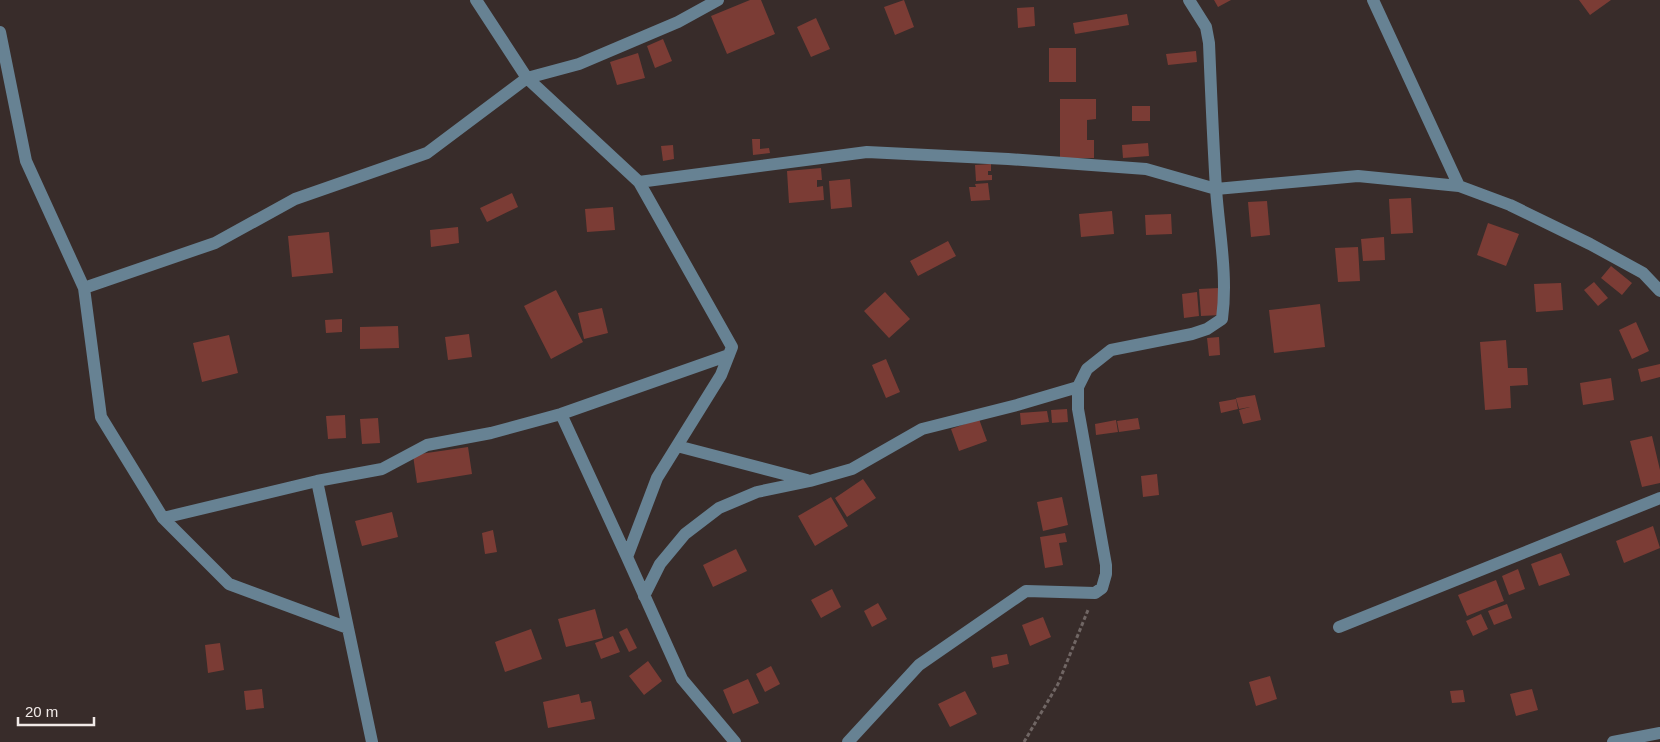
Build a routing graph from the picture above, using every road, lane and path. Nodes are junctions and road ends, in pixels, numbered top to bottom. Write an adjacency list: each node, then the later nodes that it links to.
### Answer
1 (476, 0): 6 (street)
2 (718, 0): 6 (street)
3 (1189, 0): 9 (street)
4 (1373, 0): 8 (street)
5 (0, 32): 10 (street)
6 (527, 78): 7 (street); 10 (street)
7 (639, 182): 9 (street); 12 (street)
8 (1459, 186): 9 (street); 11 (street)
9 (1216, 189): 13 (street)
10 (84, 288): 19 (street)
11 (1660, 291)
12 (729, 355): 14 (street); 15 (street)
13 (1078, 387): 17 (street); 21 (street)
14 (561, 414): 16 (street); 20 (street)
15 (678, 446): 17 (street); 20 (street)
16 (317, 481): 19 (street); 24 (street)
17 (810, 481): 22 (street)
18 (1660, 498): 23 (street)
19 (163, 518): 24 (street)
20 (627, 557): 22 (street)
21 (1094, 594): 28 (street); 29 (path)
22 (644, 596): 27 (street)
23 (1339, 627)
24 (348, 628): 26 (street)
25 (1660, 733): 30 (street)
26 (372, 742)
27 (735, 742)
28 (848, 742)
29 (1024, 742)
30 (1613, 742)

